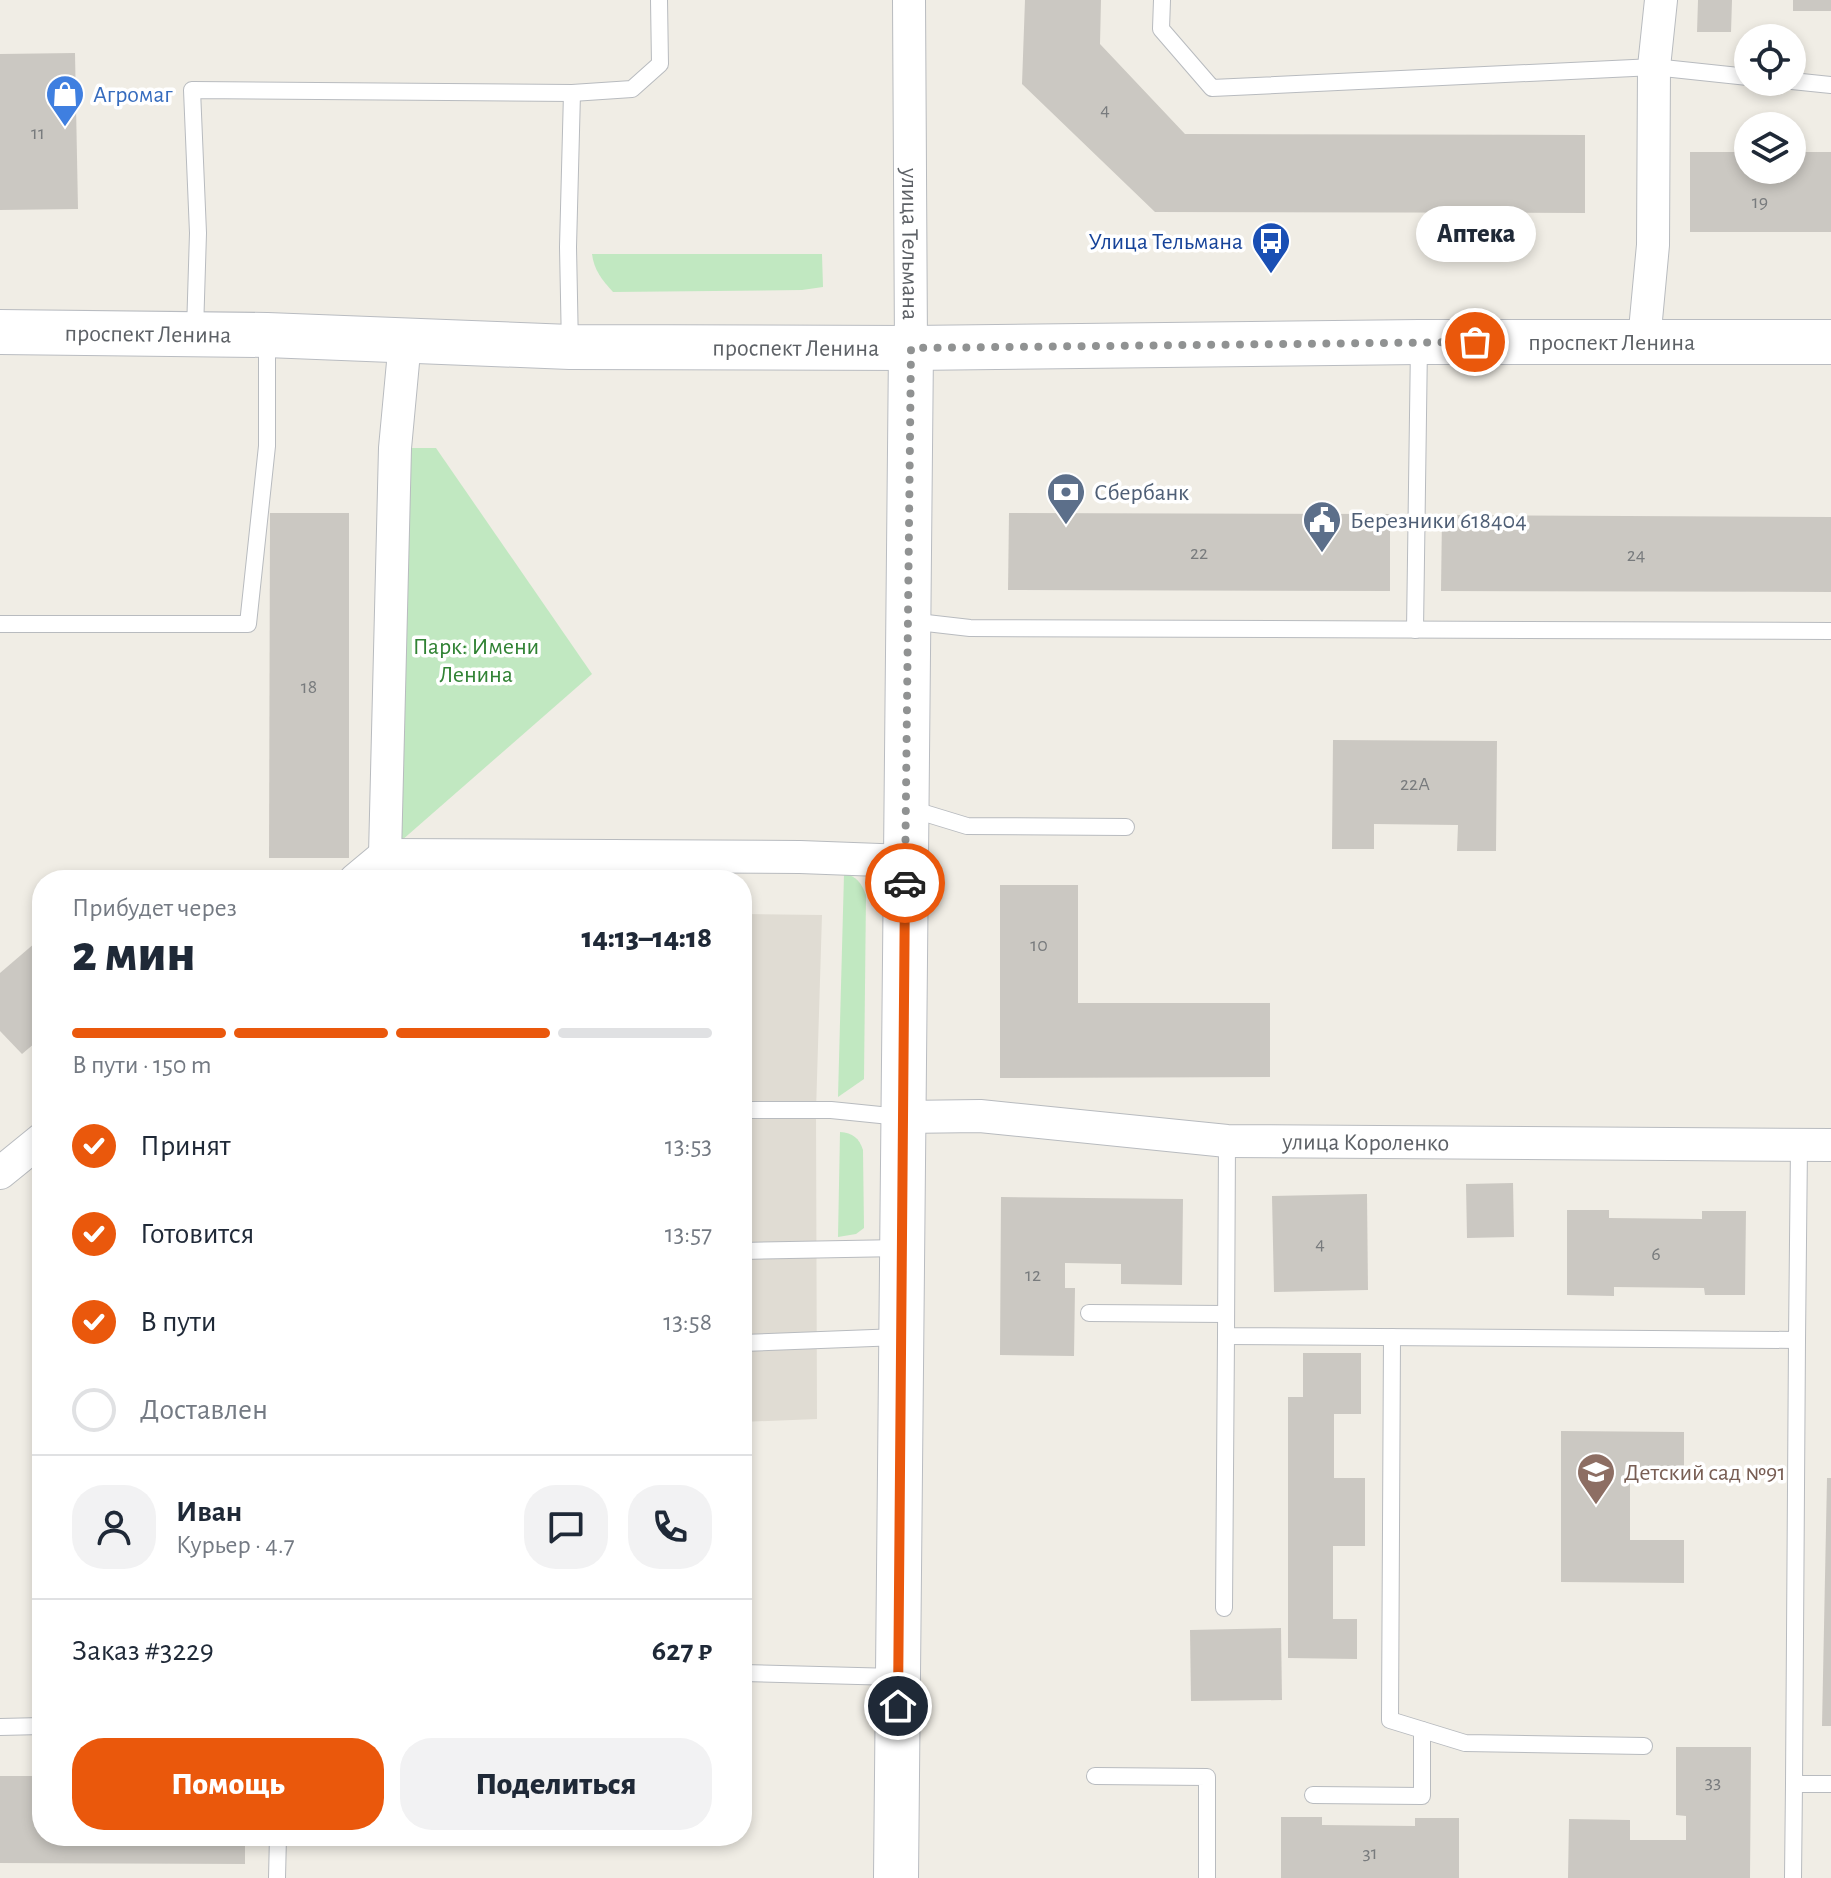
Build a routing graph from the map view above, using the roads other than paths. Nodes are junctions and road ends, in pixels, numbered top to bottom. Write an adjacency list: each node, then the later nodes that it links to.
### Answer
1 (659, 0): 9 (lane)
2 (909, 0): 18 (street, улица Тельмана)
3 (1162, 0): 5 (lane)
4 (1661, 0): 5 (street)
5 (1654, 67): 6 (lane); 14 (street)
6 (1734, 76)
7 (1806, 82): 8 (lane)
8 (1831, 85)
9 (572, 93): 11 (lane); 17 (lane)
10 (0, 332): 11 (main road, проспект Ленина)
11 (195, 334): 12 (main road, проспект Ленина)
12 (267, 335): 13 (main road, проспект Ленина); 20 (lane)
13 (405, 341): 17 (main road, проспект Ленина); 25 (street)
14 (1644, 341): 15 (main road, проспект Ленина); 16 (main road, проспект Ленина)
15 (1419, 342): 18 (main road, проспект Ленина); 21 (lane)
16 (1831, 342)
17 (570, 347): 18 (main road, проспект Ленина)
18 (911, 348): 19 (main road, улица Тельмана)
19 (908, 620): 21 (lane); 23 (main road, улица Тельмана)
20 (0, 624)
21 (1415, 630): 22 (lane)
22 (1831, 631)
23 (906, 807): 24 (lane); 26 (main road, улица Тельмана)
24 (1126, 827)
25 (385, 855): 26 (street); 27 (street)
26 (906, 861): 29 (main road, улица Тельмана)
27 (367, 870)
28 (752, 1110): 29 (lane)
29 (903, 1117): 30 (street, улица Короленко); 35 (main road, улица Тельмана)
30 (1227, 1141): 31 (street, улица Короленко); 38 (lane)
31 (1799, 1145): 32 (street, улица Короленко); 42 (lane)
32 (1831, 1145)
33 (32, 1147): 34 (street)
34 (0, 1173)
35 (902, 1248): 36 (lane); 40 (main road, улица Тельмана)
36 (752, 1251)
37 (1089, 1313): 38 (lane)
38 (1226, 1314): 39 (lane)
39 (1226, 1336): 41 (lane); 44 (lane)
40 (901, 1337): 43 (lane); 46 (main road, улица Тельмана)
41 (1392, 1337): 42 (lane); 49 (lane)
42 (1797, 1340): 52 (lane)
43 (752, 1343)
44 (1224, 1608)
45 (752, 1673): 46 (lane)
46 (898, 1677): 57 (main road, улица Тельмана)
47 (32, 1726): 48 (lane)
48 (0, 1727)
49 (1422, 1730): 50 (lane); 54 (lane)
50 (1644, 1746)
51 (1095, 1776): 58 (lane)
52 (1794, 1784): 53 (lane); 59 (lane)
53 (1831, 1784)
54 (1313, 1795)
55 (278, 1846): 56 (lane)
56 (277, 1878)
57 (896, 1878)
58 (1207, 1878)
59 (1793, 1878)

